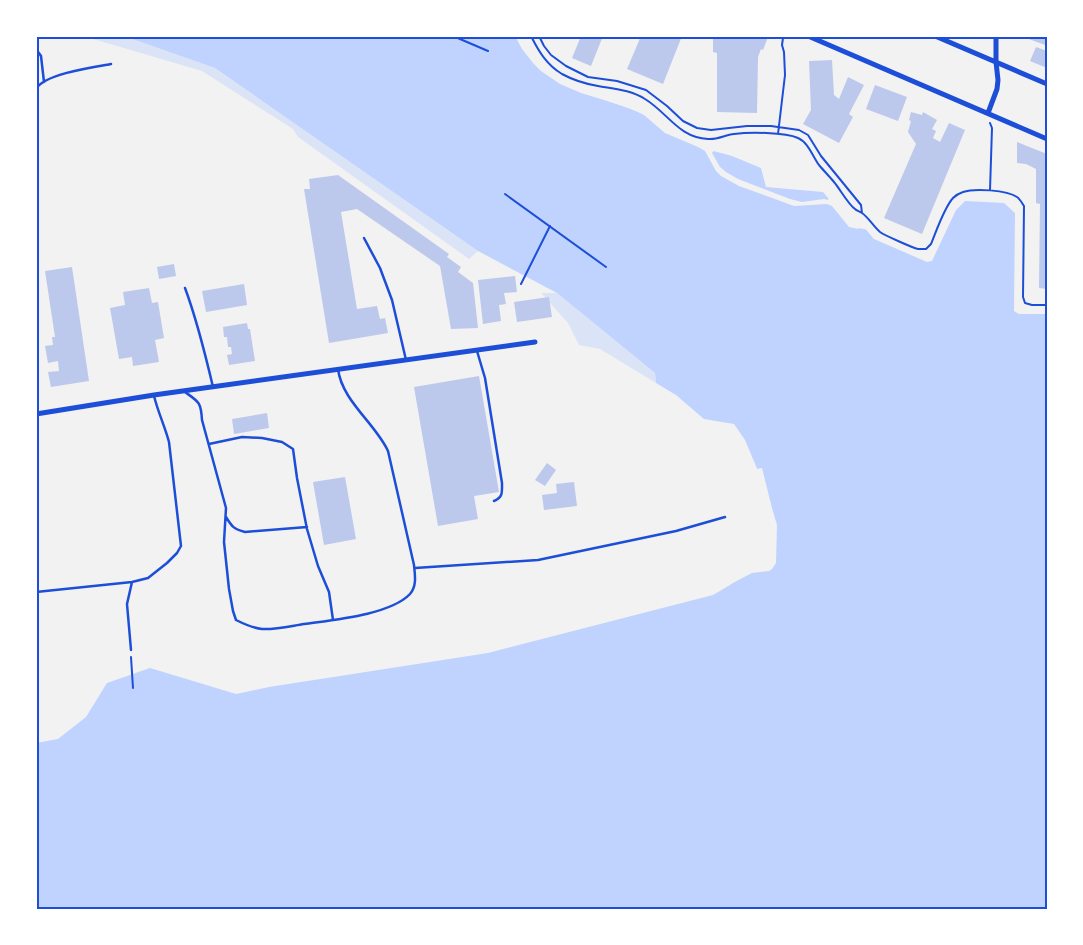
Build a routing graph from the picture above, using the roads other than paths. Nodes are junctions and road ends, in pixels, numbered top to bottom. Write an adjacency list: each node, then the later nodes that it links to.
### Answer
1 (808, 36): 11 (street)
2 (935, 36): 5 (street)
3 (996, 36): 5 (street)
4 (36, 49): 7 (lane)
5 (996, 62): 8 (street); 11 (street)
6 (111, 64): 7 (lane)
7 (44, 82): 9 (lane)
8 (1047, 84)
9 (38, 85): 10 (lane)
10 (36, 90)
11 (988, 113): 12 (street)
12 (1047, 139)
13 (364, 238): 17 (lane)
14 (185, 288): 19 (lane)
15 (534, 342): 16 (street)
16 (477, 350): 17 (street); 24 (lane)
17 (406, 360): 18 (street)
18 (338, 369): 19 (street); 28 (lane)
19 (212, 387): 20 (street)
20 (184, 391): 21 (street); 23 (lane)
21 (154, 395): 22 (street); 29 (lane)
22 (36, 414)
23 (209, 444): 25 (lane); 27 (lane)
24 (494, 501)
25 (225, 516): 27 (lane); 31 (lane)
26 (725, 517): 28 (lane)
27 (307, 527): 31 (lane)
28 (415, 568): 31 (lane)
29 (132, 582): 30 (lane); 32 (lane)
30 (36, 592)
31 (333, 620)
32 (131, 650)

